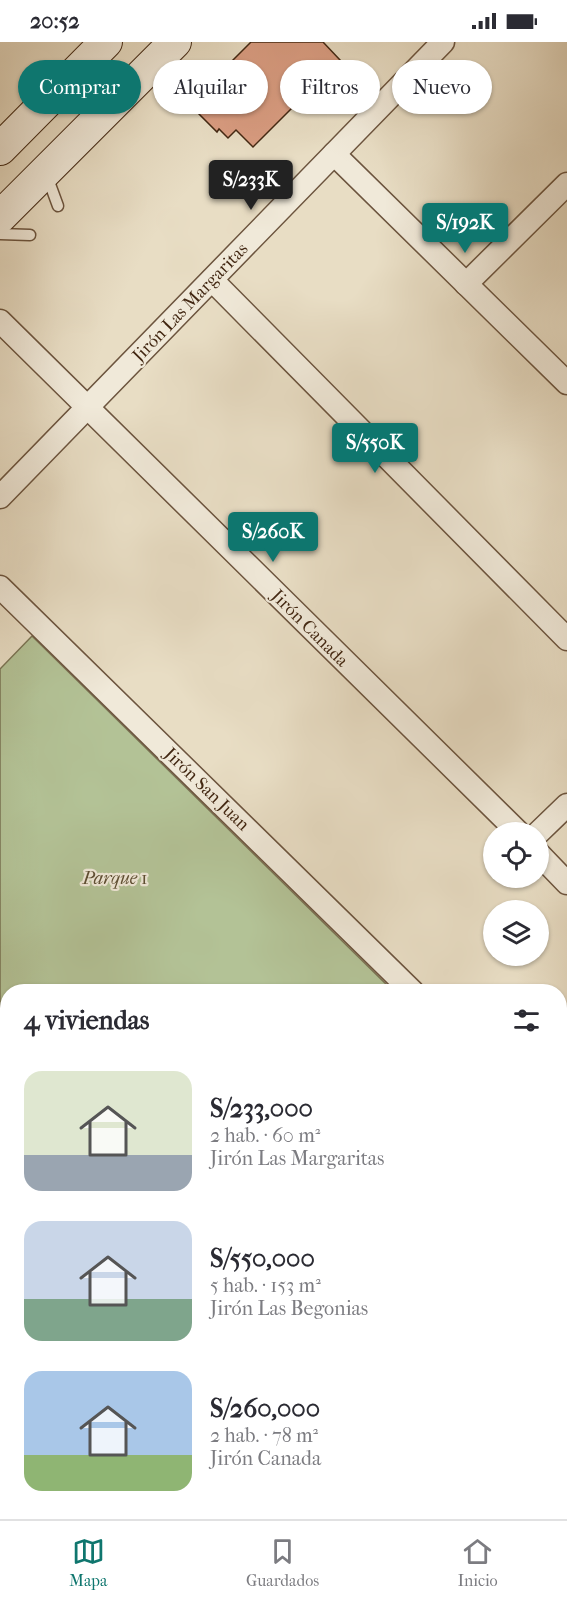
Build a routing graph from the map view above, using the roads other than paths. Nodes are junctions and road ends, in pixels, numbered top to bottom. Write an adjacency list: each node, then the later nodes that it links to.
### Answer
1 (106, 42): 4 (main road)
2 (175, 42): 6 (main road)
3 (443, 42): 5 (street, Jirón Las Margaritas)
4 (0, 149)
5 (334, 154): 12 (street, Jirón Las Margaritas); 13 (street)
6 (46, 171): 8 (lane); 9 (main road)
7 (567, 184): 13 (street)
8 (58, 206)
9 (0, 217)
10 (0, 234): 11 (lane)
11 (30, 235)
12 (212, 280): 16 (street, Jirón Las Margaritas); 19 (street)
13 (466, 284): 15 (street)
14 (0, 321): 16 (street, Jirón Canada)
15 (567, 383)
16 (87, 408): 17 (street, Jirón Las Margaritas); 21 (street, Jirón Canada)
17 (0, 497)
18 (0, 587): 25 (street, Jirón San Juan)
19 (567, 639)
20 (567, 805): 22 (street)
21 (508, 822)
22 (549, 822)
23 (549, 864): 24 (street)
24 (567, 883)
25 (404, 984)

